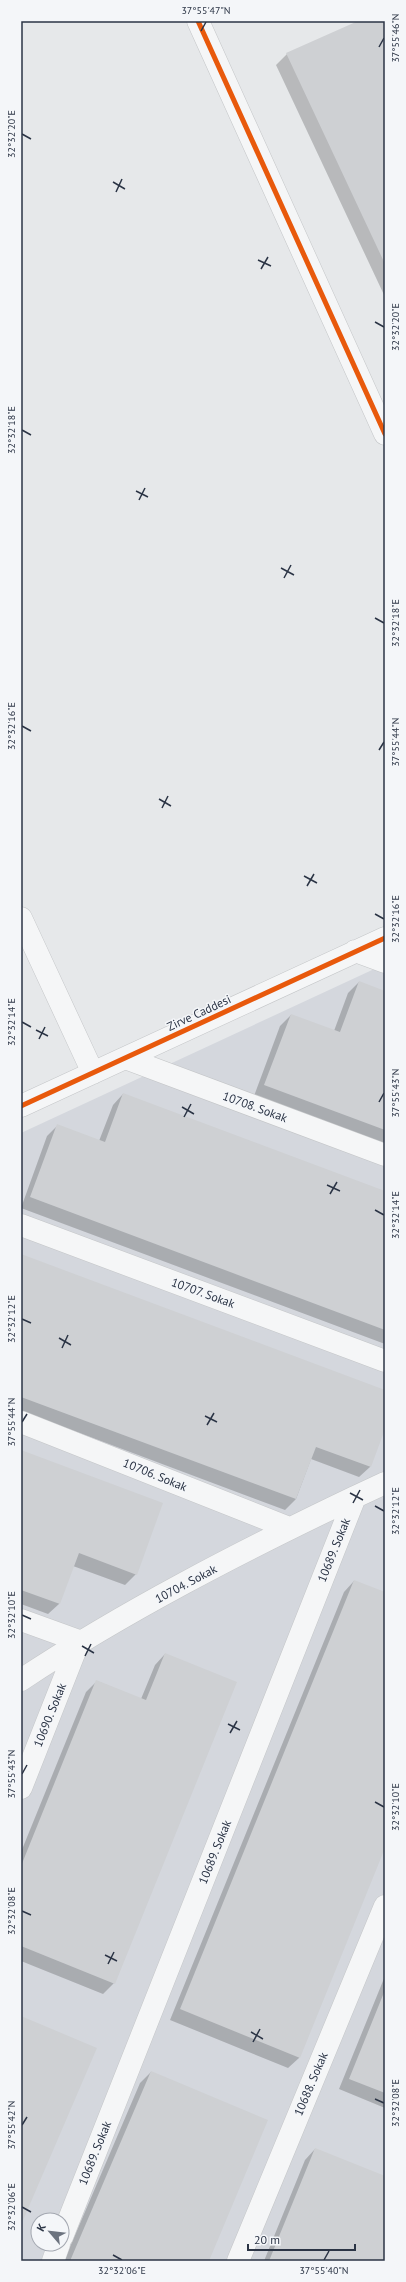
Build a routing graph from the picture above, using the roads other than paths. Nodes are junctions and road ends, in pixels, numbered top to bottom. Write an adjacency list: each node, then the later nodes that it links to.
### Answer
1 (198, 21): 2 (street)
2 (383, 423)
3 (21, 918): 8 (street)
4 (385, 938): 5 (street, Zirve Caddesi)
5 (355, 951): 6 (street); 7 (street, Zirve Caddesi)
6 (385, 962)
7 (125, 1058): 8 (street, Zirve Caddesi); 10 (street, 10708. Sokak)
8 (93, 1073): 9 (street, Zirve Caddesi)
9 (21, 1106)
10 (385, 1155)
11 (21, 1225): 12 (street, 10707. Sokak)
12 (385, 1361)
13 (21, 1422): 16 (street, 10706. Sokak)
14 (385, 1483): 15 (street)
15 (355, 1497): 16 (street, 10704. Sokak); 22 (street, 10689. Sokak)
16 (289, 1528): 18 (street, 10704. Sokak)
17 (21, 1620): 18 (street)
18 (79, 1641): 19 (street, 10704. Sokak); 20 (street, 10690. Sokak)
19 (21, 1680)
20 (21, 1788)
21 (385, 1906): 23 (street, 10688. Sokak)
22 (70, 2217)
23 (238, 2261)

